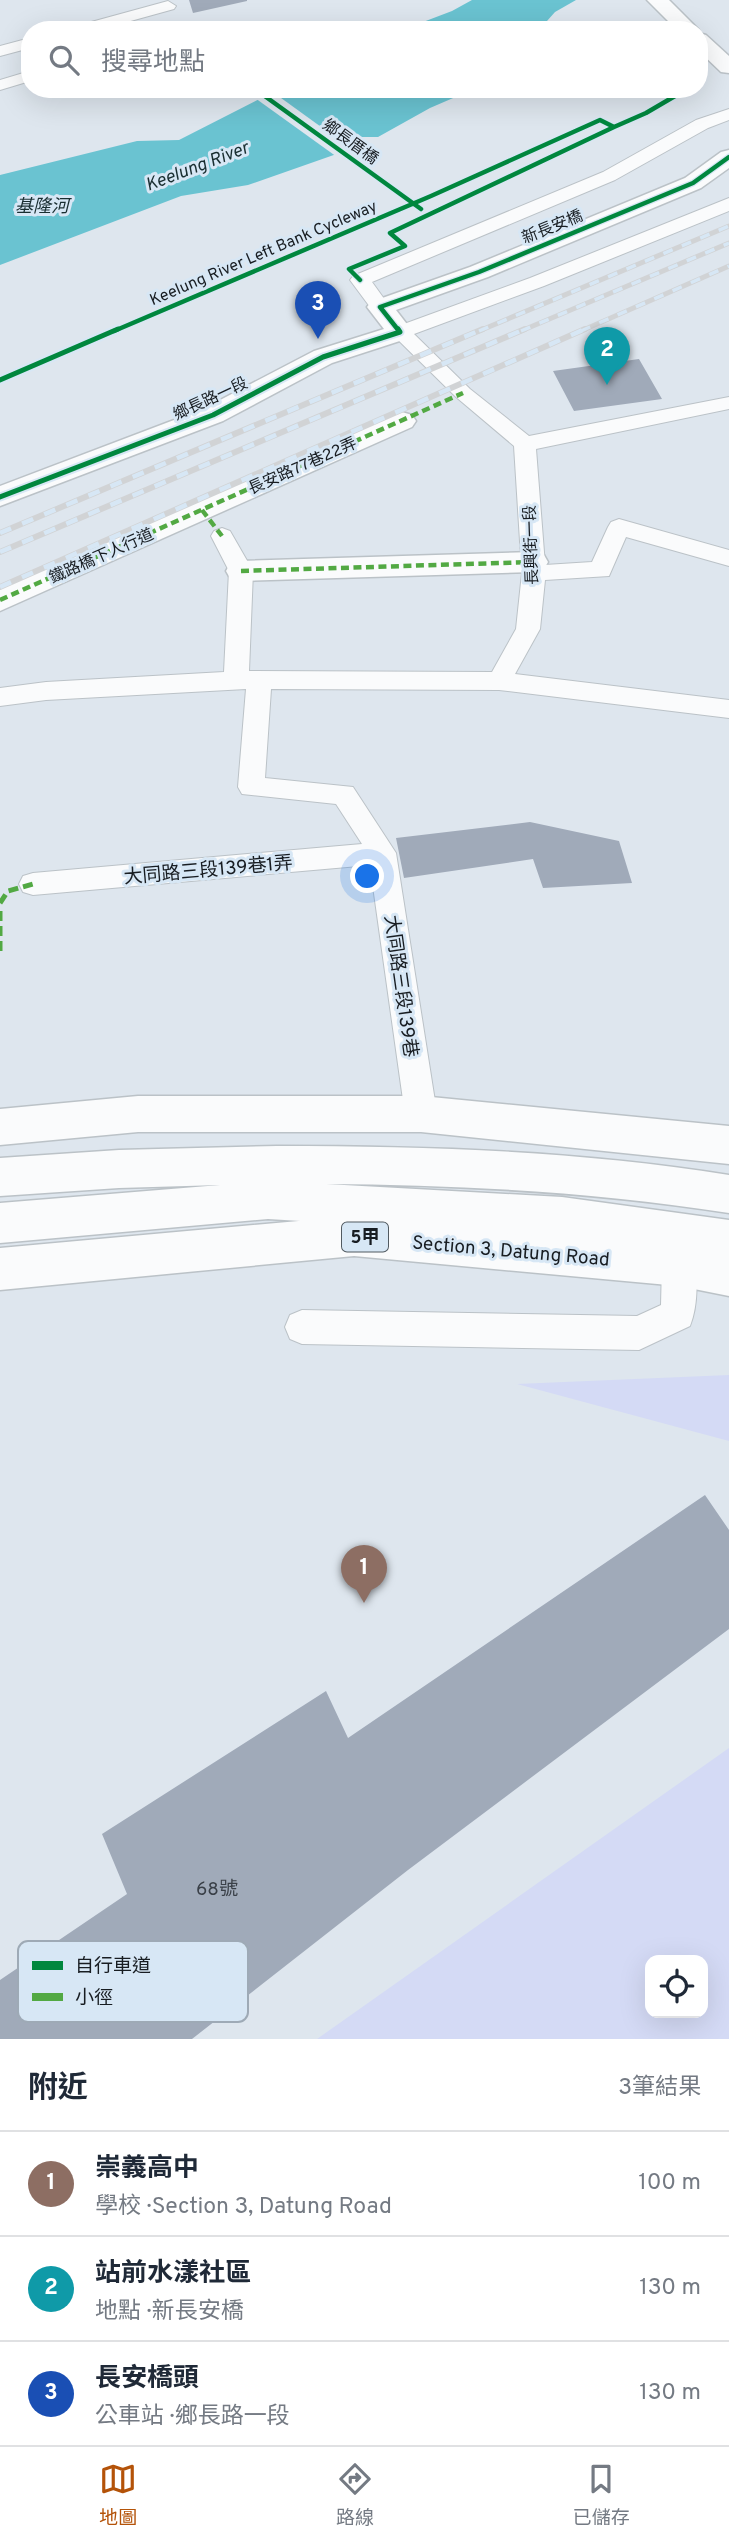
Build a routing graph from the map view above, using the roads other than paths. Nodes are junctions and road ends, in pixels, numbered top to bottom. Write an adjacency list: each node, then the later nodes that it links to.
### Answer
1 (657, 0): 4 (main road)
2 (169, 8): 3 (lane)
3 (116, 21)
4 (679, 21)
5 (21, 45): 7 (lane)
6 (708, 47): 8 (main road)
7 (0, 51)
8 (729, 67)
9 (21, 79): 10 (lane)
10 (0, 85)
11 (729, 114): 14 (lane)
12 (729, 158): 14 (main road, 新長安橋)
13 (729, 204): 15 (lane)
14 (380, 307): 15 (main road)
15 (400, 332): 18 (lane); 19 (main road, 鄉長路一段)
16 (729, 403): 18 (lane)
17 (402, 421): 20 (main road, 長安路77巷22弄)
18 (525, 444): 23 (lane, 長興街一段)
19 (0, 497)
20 (202, 510): 25 (main road, 鐵路橋下人行道)
21 (222, 536): 24 (lane)
22 (729, 558): 23 (lane)
23 (533, 568): 24 (main road); 27 (lane, 長興街一段)
24 (241, 571): 26 (lane)
25 (0, 600)
26 (248, 680): 27 (lane); 28 (lane); 30 (lane, 大同路三段139巷)
27 (499, 681): 29 (lane)
28 (0, 697)
29 (729, 709)
30 (382, 853): 31 (lane, 大同路三段139巷1弄); 32 (lane, 大同路三段139巷)
31 (33, 884)
32 (421, 1114): 33 (main road); 34 (main road)
33 (0, 1127)
34 (729, 1145)
35 (0, 1177): 36 (main road)
36 (729, 1194)
37 (0, 1223): 38 (main road)
38 (729, 1240)
39 (679, 1265): 40 (main road, Section 3, Datung Road / 5甲); 41 (main road, Section 3, Datung Road / 5甲); 42 (lane)
40 (0, 1269)
41 (729, 1276)
42 (302, 1327)

